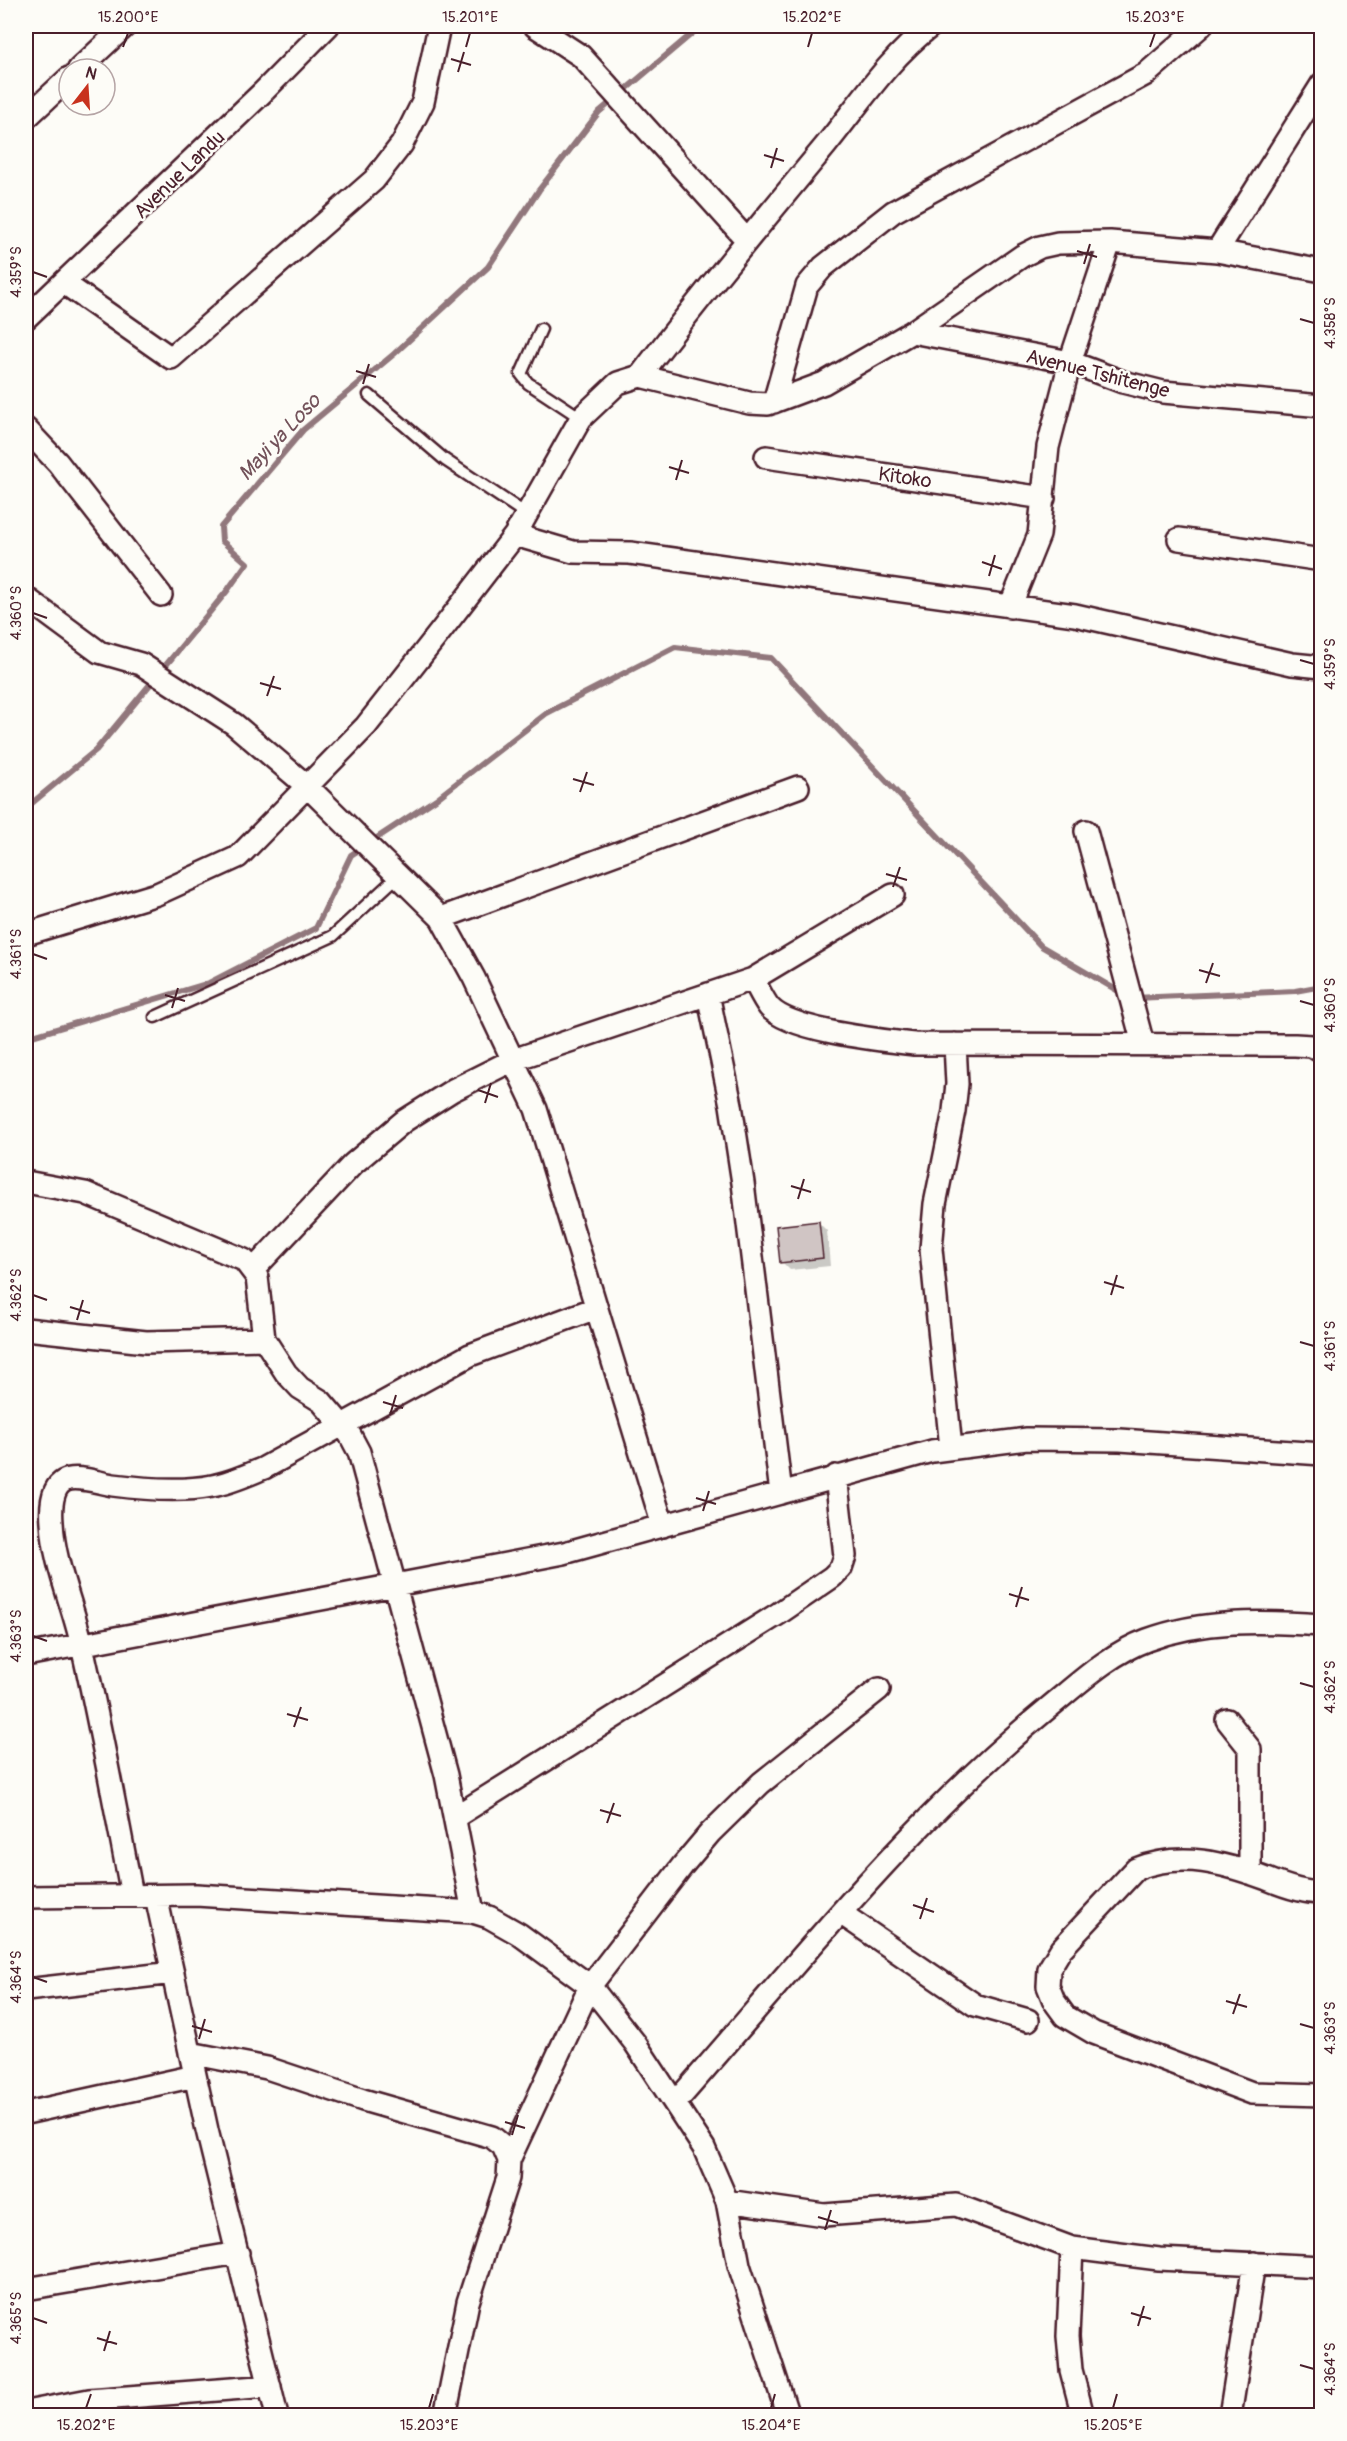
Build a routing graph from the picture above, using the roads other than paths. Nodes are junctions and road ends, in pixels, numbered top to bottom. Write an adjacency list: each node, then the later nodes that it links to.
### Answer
1 (125, 26): 7 (street)
2 (328, 26): 15 (street, Avenue Landu)
3 (439, 26): 15 (street)
4 (535, 26): 11 (street)
5 (931, 26): 11 (street)
6 (1201, 26): 22 (street)
7 (91, 57)
8 (1322, 84): 13 (street)
9 (57, 89): 10 (street)
10 (26, 118)
11 (746, 239): 20 (street)
12 (1110, 242): 13 (street); 18 (street); 19 (street)
13 (1217, 251): 14 (street)
14 (1322, 271)
15 (64, 283): 16 (street, Avenue Landu)
16 (26, 318)
17 (541, 329): 24 (lane)
18 (912, 332): 19 (street, Avenue Tshitenge); 22 (street)
19 (1070, 362): 23 (street, Avenue Tshitenge); 27 (street)
20 (640, 376): 22 (street); 24 (street)
21 (369, 395): 28 (lane)
22 (774, 402)
23 (1322, 406)
24 (581, 418): 28 (street)
25 (26, 429): 32 (street)
26 (766, 457): 27 (street, Kitoko)
27 (1044, 498): 34 (street)
28 (526, 514): 29 (street)
29 (514, 535): 34 (street); 36 (street)
30 (1179, 539): 31 (street)
31 (1322, 560)
32 (161, 595)
33 (26, 598): 36 (street)
34 (1010, 606): 35 (street)
35 (1322, 667)
36 (307, 786): 39 (street); 42 (street)
37 (798, 787): 41 (street)
38 (1086, 831): 47 (street)
39 (399, 875): 41 (street); 45 (lane)
40 (893, 896): 43 (street)
41 (441, 918): 49 (street)
42 (26, 934)
43 (753, 979): 44 (street); 46 (street)
44 (708, 994): 49 (street); 59 (street)
45 (155, 1017)
46 (955, 1044): 47 (street); 56 (street)
47 (1143, 1044): 48 (street)
48 (1322, 1052)
49 (513, 1060): 51 (street); 52 (street)
50 (26, 1182): 51 (street)
51 (254, 1269): 54 (street)
52 (596, 1308): 55 (street); 60 (street)
53 (26, 1329): 54 (street)
54 (264, 1339): 55 (street)
55 (341, 1424): 61 (street); 63 (street)
56 (951, 1448): 57 (street); 58 (street)
57 (1322, 1454)
58 (836, 1476): 59 (street); 67 (street)
59 (781, 1493): 60 (street)
60 (663, 1526): 61 (street)
61 (394, 1585): 63 (street); 67 (street)
62 (1322, 1625): 74 (street)
63 (82, 1644): 64 (street); 70 (street)
64 (26, 1655)
65 (879, 1689): 76 (street)
66 (1227, 1720): 68 (street)
67 (455, 1817): 73 (street)
68 (1250, 1873): 69 (street); 81 (street)
69 (1322, 1893)
70 (132, 1895): 71 (street); 72 (street)
71 (156, 1896): 73 (street); 75 (street)
72 (26, 1897)
73 (473, 1912): 76 (street)
74 (842, 1914): 78 (street); 82 (street)
75 (173, 1973): 77 (street); 79 (street)
76 (590, 1986): 82 (street); 84 (street)
77 (26, 1990)
78 (1028, 2020)
79 (190, 2053): 80 (street); 84 (street)
80 (195, 2076): 83 (street); 87 (street)
81 (1322, 2095)
82 (675, 2103): 85 (street)
83 (26, 2113)
84 (508, 2160): 94 (street)
85 (727, 2201): 86 (street); 95 (street)
86 (1072, 2248): 88 (street); 96 (street)
87 (238, 2253): 90 (street); 91 (street)
88 (1254, 2263): 89 (street); 97 (street)
89 (1322, 2266)
90 (26, 2289)
91 (270, 2386): 92 (street); 93 (street)
92 (26, 2412)
93 (278, 2415)
94 (445, 2415)
95 (788, 2415)
96 (1083, 2415)
97 (1230, 2415)

